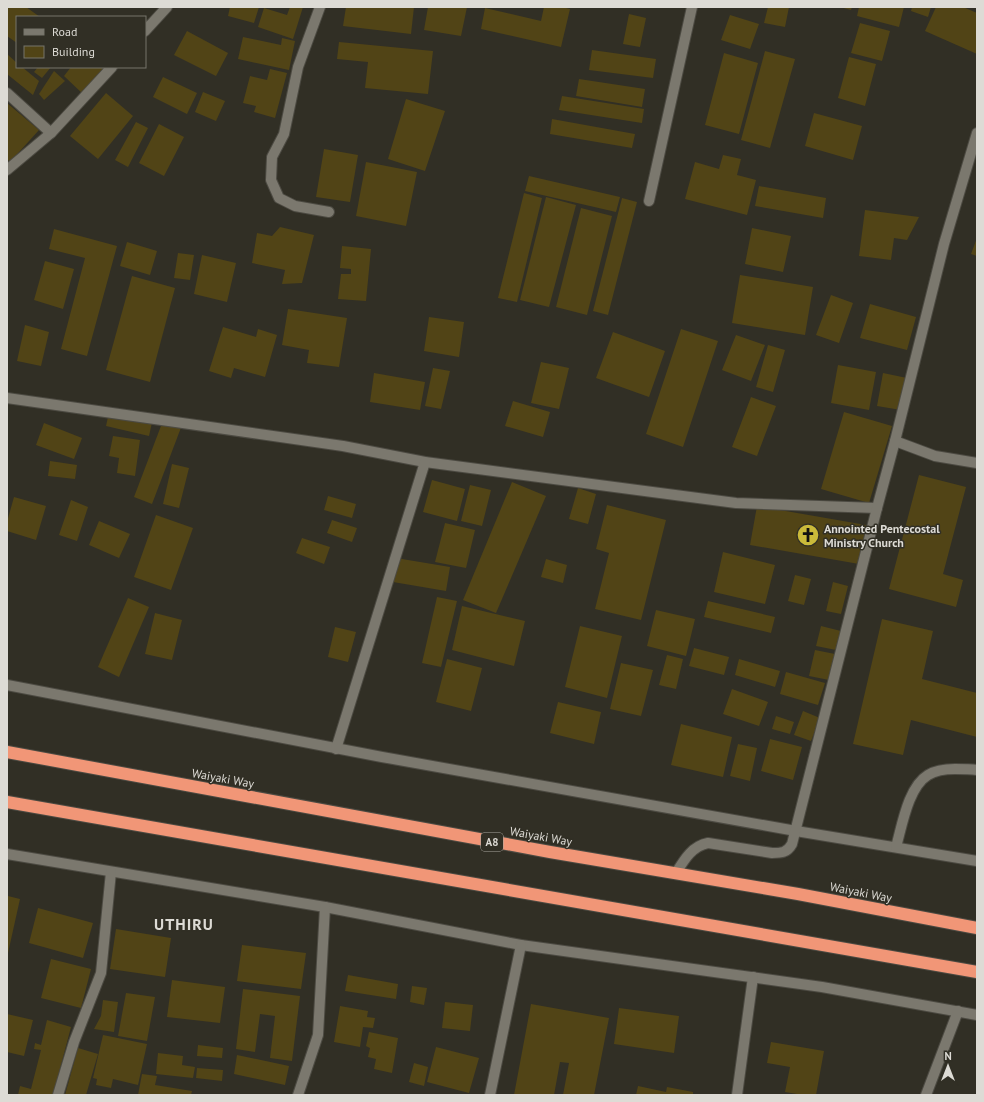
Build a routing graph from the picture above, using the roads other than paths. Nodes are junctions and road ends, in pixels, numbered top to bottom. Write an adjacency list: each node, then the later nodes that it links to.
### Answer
1 (167, 7): 4 (street)
2 (320, 7): 11 (street)
3 (692, 7): 10 (street)
4 (146, 30)
5 (111, 68): 7 (street)
6 (7, 94): 7 (street)
7 (51, 133): 9 (street)
8 (977, 133): 13 (street)
9 (7, 170)
10 (649, 201)
11 (328, 212)
12 (7, 398): 14 (street)
13 (895, 441): 15 (street); 16 (street)
14 (425, 462): 16 (street); 18 (street)
15 (977, 463)
16 (876, 508): 22 (street)
17 (7, 685): 18 (street)
18 (336, 749): 22 (street)
19 (7, 752): 27 (highway, Waiyaki Way / A8)
20 (977, 770): 23 (street)
21 (7, 802): 31 (highway)
22 (796, 831): 23 (street); 27 (street)
23 (896, 847): 25 (street)
24 (7, 854): 26 (street)
25 (977, 861)
26 (111, 872): 28 (street); 35 (street)
27 (676, 873): 29 (highway, Waiyaki Way / A8)
28 (325, 907): 30 (street); 36 (street)
29 (977, 928)
30 (521, 945): 32 (street); 37 (street)
31 (977, 972)
32 (753, 977): 33 (street); 38 (street)
33 (958, 1011): 34 (street); 39 (street)
34 (977, 1015)
35 (58, 1095)
36 (298, 1095)
37 (490, 1095)
38 (737, 1095)
39 (926, 1095)

